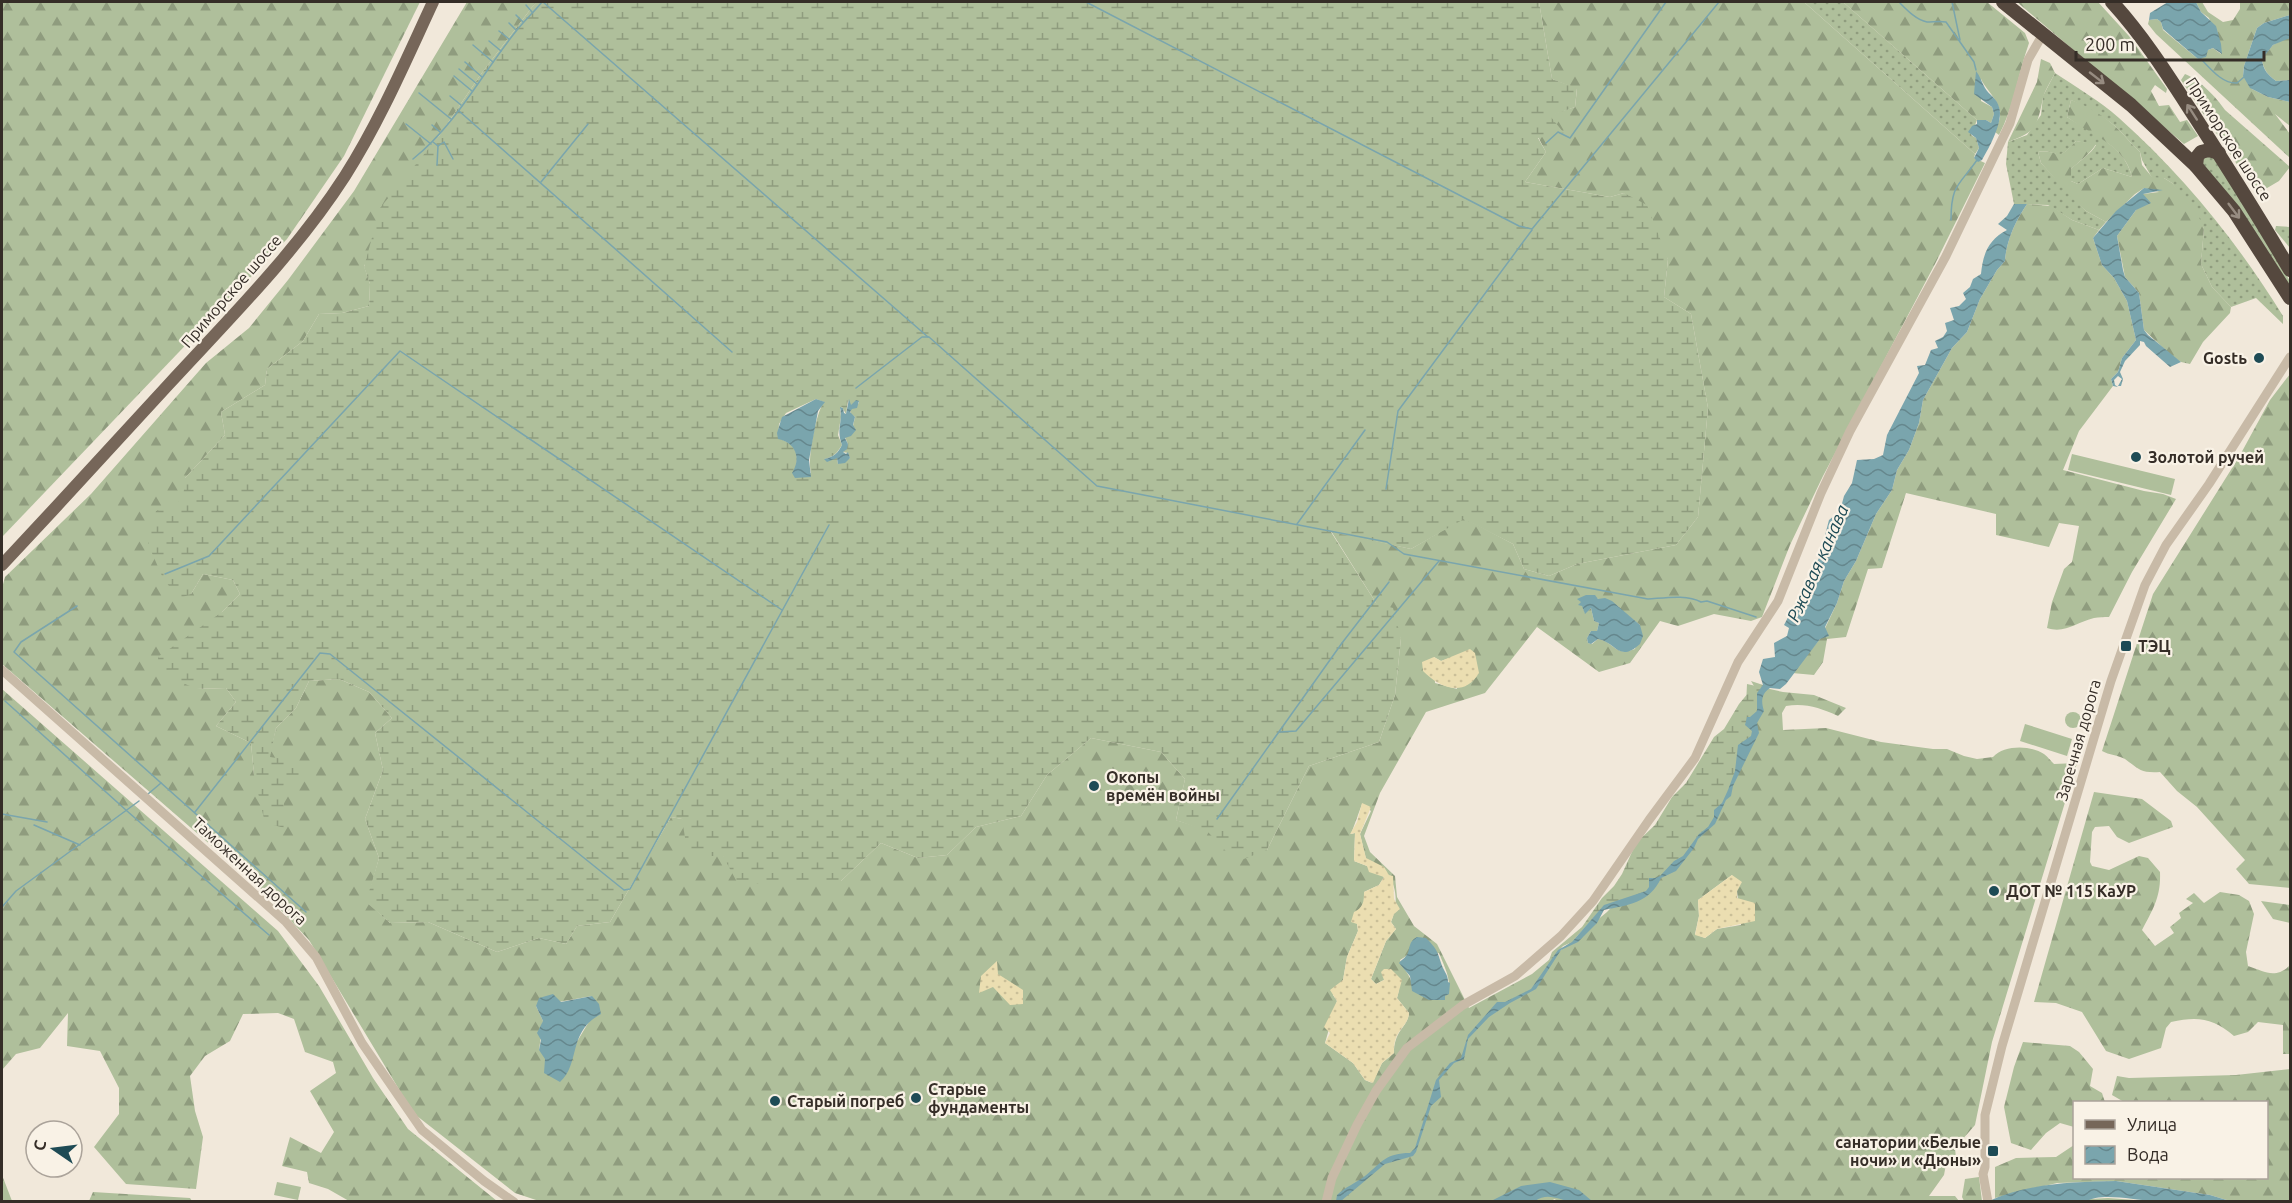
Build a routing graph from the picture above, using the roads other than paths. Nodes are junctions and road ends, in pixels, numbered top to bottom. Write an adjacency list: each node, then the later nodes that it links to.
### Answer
1 (433, 2): 10 (main road, Приморское шоссе)
2 (2003, 2): 4 (highway)
3 (2112, 2): 5 (highway, Приморское шоссе, one-way to 3)
4 (2043, 34): 6 (highway, one-way to 6); 14 (street)
5 (2219, 153): 6 (highway); 7 (highway, Приморское шоссе)
6 (2196, 166): 8 (highway, one-way to 8)
7 (2290, 270)
8 (2290, 298)
9 (2290, 357): 12 (street, Заречная дорога)
10 (2, 564)
11 (2, 670): 13 (street, Таможенная дорога)
12 (1986, 1171): 15 (street); 16 (street)
13 (514, 1202)
14 (1326, 1202)
15 (1988, 1202)
16 (1994, 1202)

